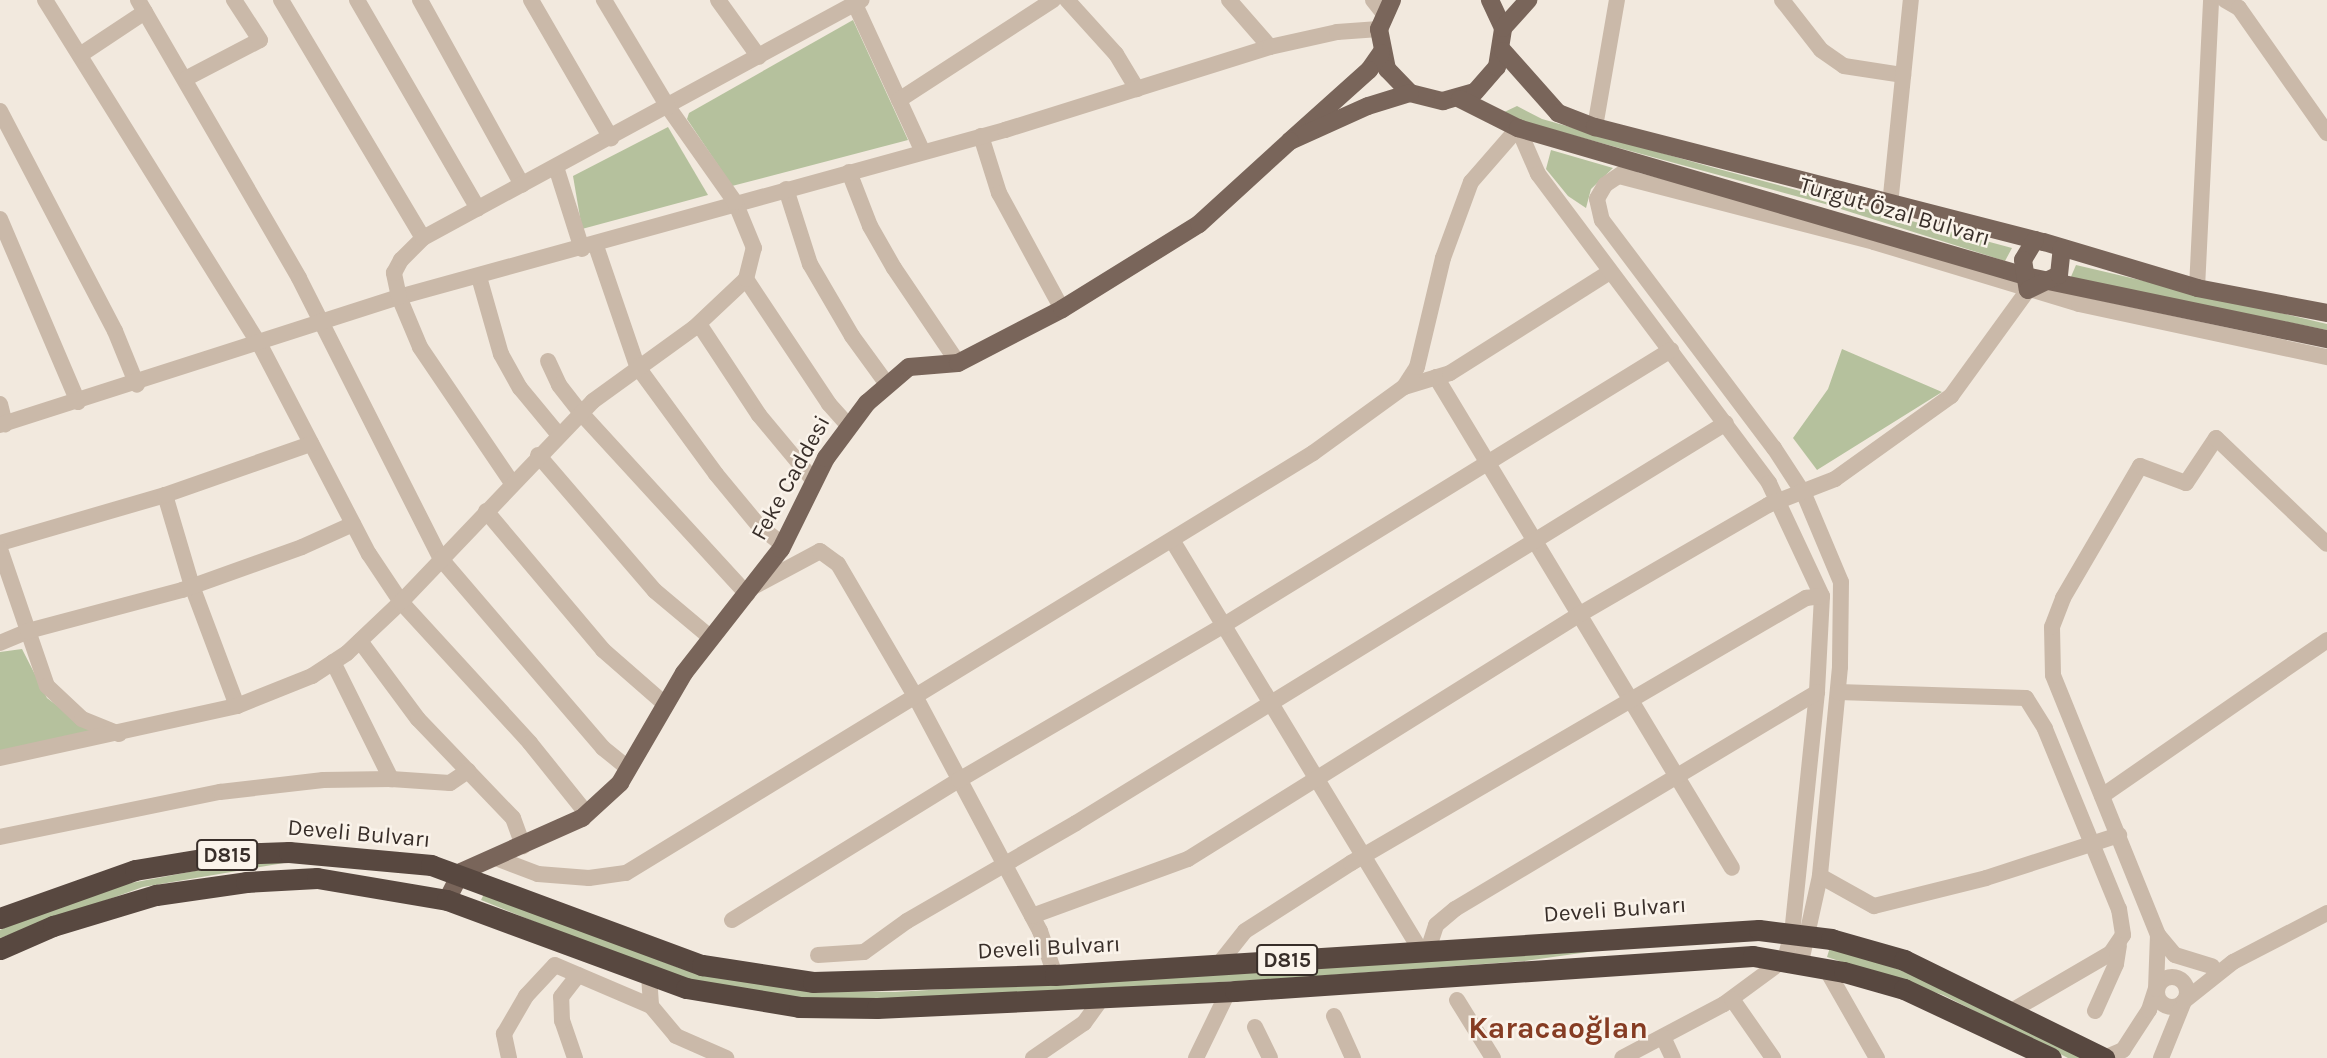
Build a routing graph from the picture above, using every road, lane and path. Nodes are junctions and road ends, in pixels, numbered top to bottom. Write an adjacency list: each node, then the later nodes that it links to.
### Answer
1 (45, 0): 25 (street)
2 (234, 0): 29 (street)
3 (281, 0): 53 (street)
4 (356, 0): 51 (street)
5 (420, 0): 47 (street)
6 (531, 0): 40 (street)
7 (604, 0): 34 (street)
8 (718, 0): 27 (street)
9 (1053, 0): 33 (street)
10 (1067, 0): 30 (street)
11 (1229, 0): 23 (street)
12 (1490, 0): 22 (main road)
13 (1528, 0): 22 (main road)
14 (1617, 0): 36 (street)
15 (1782, 0): 28 (street)
16 (1911, 0): 28 (street)
17 (2211, 0): 63 (street)
18 (2225, 0): 38 (street)
19 (857, 1): 27 (street); 33 (street)
20 (142, 6): 25 (street); 29 (street)
21 (1382, 11): 23 (street); 26 (main road)
22 (1503, 28): 24 (main road)
23 (1270, 47): 30 (street)
24 (1503, 51): 32 (main road); 36 (main road, Turgut Özal Bulvarı)
25 (80, 54): 70 (street)
26 (1381, 54): 31 (main road); 41 (main road, Feke Caddesi)
27 (759, 57): 34 (street)
28 (1903, 75): 50 (street)
29 (187, 78): 67 (street)
30 (1137, 89): 39 (street)
31 (1410, 93): 32 (main road); 41 (main road)
32 (1460, 99): 37 (main road, Turgut Özal Bulvarı)
33 (899, 100): 42 (street)
34 (668, 107): 40 (street); 49 (street)
35 (0, 111): 78 (street)
36 (1595, 127): 50 (main road, Turgut Özal Bulvarı)
37 (1518, 128): 43 (main road, Turgut Özal Bulvarı); 58 (street); 79 (street)
38 (2327, 133)
39 (982, 136): 42 (street); 65 (street)
40 (611, 138): 44 (street)
41 (1290, 141): 65 (main road, Feke Caddesi)
42 (923, 152): 45 (street)
43 (1636, 164): 46 (street); 62 (main road, Turgut Özal Bulvarı)
44 (556, 167): 47 (street); 55 (street)
45 (849, 172): 48 (street); 74 (street)
46 (1619, 176): 62 (street, Turgut Özal Bulvarı); 92 (street)
47 (522, 186): 51 (street)
48 (786, 188): 49 (street); 77 (street)
49 (736, 202): 55 (street); 60 (street)
50 (1890, 205): 54 (main road, Turgut Özal Bulvarı)
51 (478, 209): 53 (street)
52 (0, 219): 57 (street)
53 (423, 238): 64 (street)
54 (2035, 240): 56 (main road, Turgut Özal Bulvarı); 62 (main road)
55 (589, 247): 59 (street); 75 (street)
56 (2062, 248): 61 (main road); 63 (main road, Turgut Özal Bulvarı)
57 (6, 249): 80 (street)
58 (1610, 272): 71 (street); 76 (street)
59 (479, 277): 64 (street); 86 (street)
60 (747, 279): 68 (street); 85 (street)
61 (2048, 282): 62 (main road, Turgut Özal Bulvarı); 69 (main road, Turgut Özal Bulvarı)
62 (2027, 283): 72 (street, Turgut Özal Bulvarı); 92 (street)
63 (2197, 288): 66 (main road, Turgut Özal Bulvarı)
64 (399, 297): 67 (street); 91 (street)
65 (1062, 309): 74 (main road, Feke Caddesi)
66 (2327, 313)
67 (324, 324): 70 (street); 103 (street)
68 (699, 324): 75 (street); 90 (street)
69 (2327, 339)
70 (260, 345): 78 (street); 87 (street)
71 (1671, 350): 83 (street); 89 (street)
72 (2327, 357)
73 (548, 361): 82 (street)
74 (958, 363): 77 (main road, Feke Caddesi)
75 (637, 366): 82 (street); 101 (street)
76 (1436, 377): 79 (street); 89 (street)
77 (887, 384): 85 (main road, Feke Caddesi)
78 (137, 385): 80 (street)
79 (1404, 387): 98 (street)
80 (78, 402): 84 (street)
81 (0, 404): 84 (street)
82 (581, 413): 86 (street); 105 (street)
83 (1726, 423): 94 (street); 97 (street)
84 (3, 424)
85 (848, 425): 90 (main road, Feke Caddesi)
86 (558, 435): 88 (street)
87 (311, 444): 93 (street); 96 (street)
88 (538, 455): 91 (street); 111 (street)
89 (1489, 463): 97 (street); 109 (street)
90 (814, 481): 101 (main road, Feke Caddesi)
91 (512, 483): 95 (street)
92 (1804, 494): 94 (street); 117 (street)
93 (165, 495): 99 (street); 104 (street)
94 (1777, 503): 106 (street); 108 (street)
95 (486, 511): 103 (street); 121 (street)
96 (353, 524): 104 (street); 107 (street)
97 (1536, 539): 108 (street); 120 (street)
98 (1172, 540): 109 (street); 118 (street)
99 (0, 543)
100 (2327, 544): 131 (street)
101 (783, 545): 105 (main road, Feke Caddesi)
102 (0, 549): 110 (street)
103 (441, 559): 107 (street); 125 (street)
104 (192, 586): 110 (street); 122 (street)
105 (750, 590): 111 (main road, Feke Caddesi); 118 (street)
106 (1822, 596): 116 (street); 119 (street)
107 (401, 602): 113 (street); 132 (street)
108 (1582, 613): 119 (street); 130 (street)
109 (1224, 625): 120 (street); 129 (street)
110 (28, 631): 114 (street); 123 (street)
111 (710, 638): 121 (main road, Feke Caddesi)
112 (2327, 640): 131 (street)
113 (360, 641): 115 (street); 126 (street)
114 (0, 643)
115 (333, 662): 122 (street); 128 (street)
116 (1817, 692): 127 (street); 148 (street)
117 (1838, 692): 135 (street); 142 (street)
118 (915, 696): 129 (street); 138 (street)
119 (1632, 697): 127 (street); 137 (street)
120 (1271, 702): 130 (street); 139 (street)
121 (666, 704): 125 (main road, Feke Caddesi)
122 (237, 706): 123 (street)
123 (119, 734): 124 (street)
124 (0, 758)
125 (629, 769): 132 (main road, Feke Caddesi)
126 (468, 771): 128 (street); 136 (street)
127 (1678, 775): 140 (street); 152 (street)
128 (391, 779): 134 (street)
129 (959, 780): 139 (street); 147 (street)
130 (1318, 780): 137 (street); 145 (street)
131 (2102, 796): 133 (street)
132 (587, 814): 136 (main road, Feke Caddesi)
133 (2119, 835): 135 (street); 149 (street)
134 (0, 837)
135 (2094, 845): 142 (street); 150 (street)
136 (523, 846): 138 (main road, Feke Caddesi)
137 (1364, 855): 152 (street); 156 (street)
138 (496, 858): 141 (main road, Feke Caddesi)
139 (1005, 866): 145 (street); 153 (street)
140 (1732, 868)
141 (461, 872): 143 (main road); 146 (highway, Develi Bulvarı / D815); 160 (highway, Develi Bulvarı / D815)
142 (1819, 876): 148 (street)
143 (447, 900): 151 (highway, Develi Bulvarı / D815); 161 (highway, Develi Bulvarı / D815)
144 (2327, 913): 155 (street)
145 (1032, 916): 160 (street)
146 (0, 918)
147 (732, 920)
148 (1800, 934): 152 (highway, Develi Bulvarı / D815); 154 (street); 170 (highway, Develi Bulvarı / D815)
149 (2158, 934): 158 (street); 163 (street)
150 (2119, 945): 170 (street); 171 (street)
151 (0, 949)
152 (1424, 950): 156 (highway, Develi Bulvarı / D815)
153 (818, 955)
154 (1793, 961): 157 (highway, Develi Bulvarı / D815); 164 (highway, Develi Bulvarı / D815); 166 (street)
155 (2233, 962): 158 (street); 168 (street)
156 (1218, 965): 160 (highway, Develi Bulvarı / D815)
157 (1825, 967): 175 (highway, Develi Bulvarı / D815); 187 (street)
158 (2213, 967): 162 (street)
159 (578, 975): 169 (street); 177 (street); 178 (street)
160 (1055, 975)
161 (649, 976): 165 (highway, Develi Bulvarı / D815); 169 (street)
162 (2175, 976): 163 (street); 168 (street)
163 (2156, 989): 168 (street); 188 (street)
164 (1228, 992): 165 (highway, Develi Bulvarı / D815); 180 (street)
165 (1102, 998): 179 (street)
166 (1732, 999): 174 (street); 186 (street)
167 (1457, 1000): 183 (street)
168 (2184, 1002): 189 (street)
169 (651, 1006): 176 (street)
170 (2013, 1010): 188 (highway, Develi Bulvarı / D815)
171 (2095, 1011)
172 (1335, 1016): 182 (street)
173 (1255, 1027): 181 (street)
174 (1663, 1037): 184 (street); 185 (street)
175 (2040, 1056)
176 (722, 1057)
177 (509, 1058)
178 (575, 1058)
179 (1033, 1058)
180 (1196, 1058)
181 (1269, 1058)
182 (1353, 1058)
183 (1493, 1058)
184 (1622, 1058)
185 (1674, 1058)
186 (1773, 1058)
187 (1877, 1058)
188 (2104, 1058)
189 (2161, 1058)

